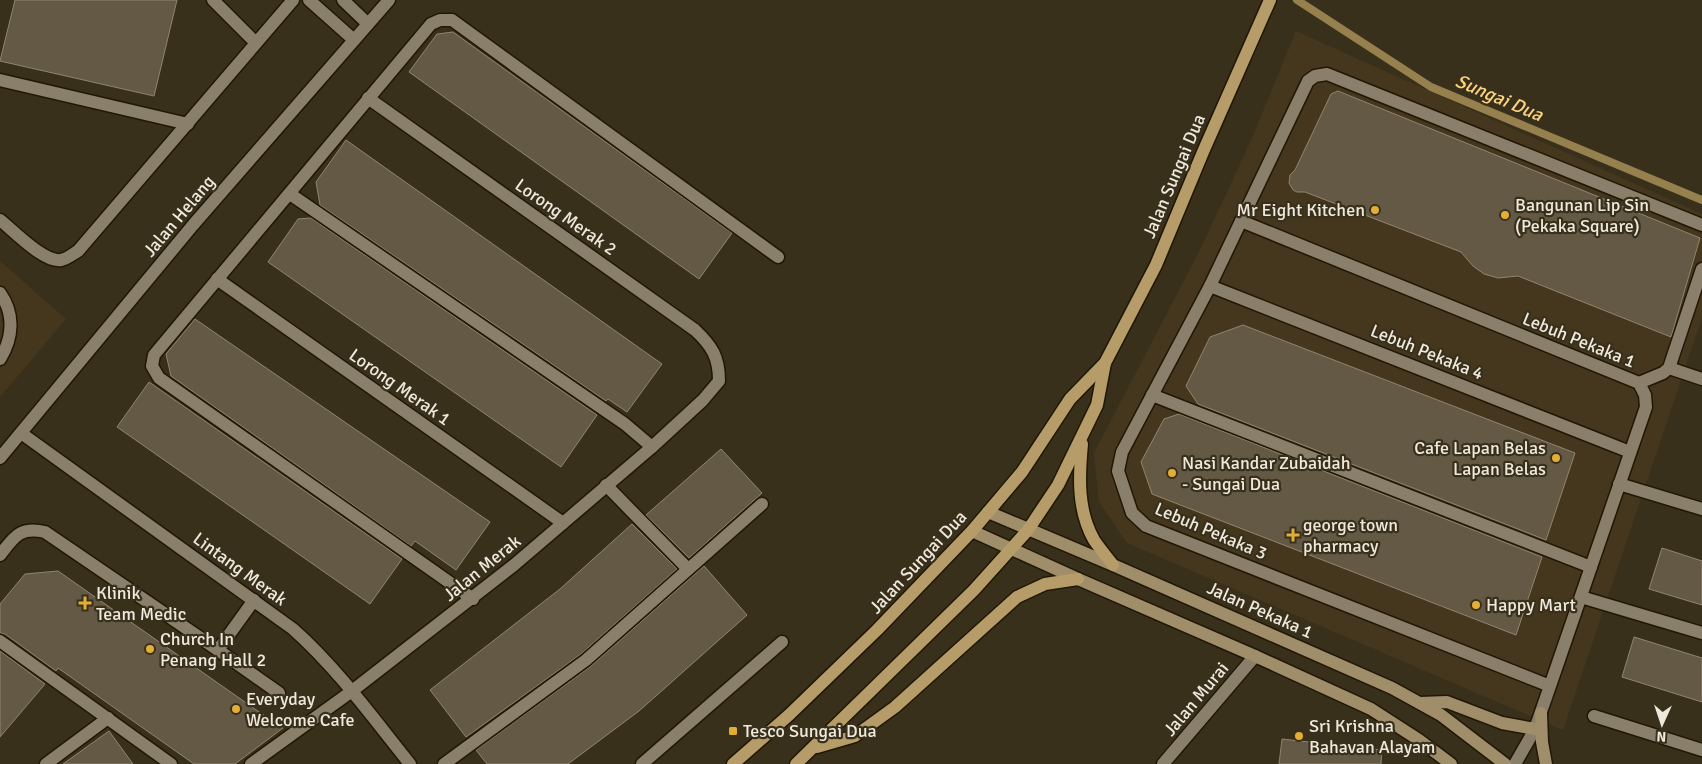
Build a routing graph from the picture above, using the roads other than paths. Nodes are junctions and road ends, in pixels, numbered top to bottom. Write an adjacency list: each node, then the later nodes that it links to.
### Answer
1 (213, 0): 9 (street)
2 (293, 0): 9 (street)
3 (309, 0): 8 (street)
4 (343, 0): 7 (street)
5 (389, 0): 7 (street, Jalan Helang)
6 (1269, 2): 23 (main road, Jalan Sungai Dua)
7 (368, 24): 8 (street, Jalan Helang)
8 (354, 40): 29 (street, Jalan Helang)
9 (256, 43): 12 (street)
10 (0, 80): 12 (street)
11 (368, 98): 13 (street); 17 (street); 26 (street, Lorong Merak 2)
12 (188, 124): 14 (street)
13 (290, 194): 19 (street); 31 (street)
14 (0, 220)
15 (1241, 221): 16 (street, Lebuh Pekaka 3); 20 (street, Lebuh Pekaka 3); 27 (street, Lebuh Pekaka 1)
16 (1702, 225)
17 (778, 257)
18 (1702, 269): 24 (street)
19 (217, 279): 39 (street, Lorong Merak 1); 49 (street)
20 (1210, 286): 28 (street, Lebuh Pekaka 3); 32 (street, Lebuh Pekaka 4)
21 (0, 293): 22 (street)
22 (0, 359)
23 (1105, 363): 30 (main road, Jalan Sungai Dua); 38 (main road, Jalan Sungai Dua)
24 (1669, 368): 25 (street); 27 (street)
25 (1702, 379)
26 (719, 381): 31 (street, Jalan Merak)
27 (1639, 383): 32 (street, Lebuh Pekaka 1)
28 (1152, 395): 45 (street); 56 (street, Lebuh Pekaka 3)
29 (21, 433): 33 (street, Jalan Helang); 50 (street, Lintang Merak)
30 (1083, 436): 40 (main road, Jalan Sungai Dua); 44 (main road)
31 (652, 447): 35 (street, Jalan Merak)
32 (1630, 452): 34 (street, Lebuh Pekaka 1)
33 (0, 458)
34 (1619, 484): 37 (street); 45 (street, Lebuh Pekaka 1)
35 (606, 485): 39 (street, Jalan Merak); 46 (street)
36 (762, 504): 46 (street)
37 (1702, 509)
38 (988, 512): 40 (main road, Jalan Pekaka 1); 41 (main road, Jalan Sungai Dua)
39 (563, 523): 49 (street, Jalan Merak)
40 (1028, 530): 42 (main road, Jalan Sungai Dua); 44 (main road, Jalan Pekaka 1)
41 (972, 531): 42 (main road); 72 (main road, Jalan Sungai Dua)
42 (1011, 548): 47 (main road); 64 (main road, Jalan Sungai Dua)
43 (0, 555): 54 (street)
44 (1114, 565): 59 (main road, Jalan Pekaka 1)
45 (1591, 566): 48 (street, Lebuh Pekaka 1)
46 (688, 569): 70 (street)
47 (1078, 580): 55 (main road); 64 (main road)
48 (1581, 597): 51 (street); 56 (street, Lebuh Pekaka 1)
49 (473, 599): 57 (street, Jalan Merak)
50 (254, 600): 54 (street); 57 (street, Lintang Merak)
51 (1702, 633)
52 (0, 641): 62 (street)
53 (782, 642): 71 (street)
54 (218, 650): 58 (street)
55 (1255, 656): 74 (street, Jalan Murai); 75 (main road)
56 (1550, 686): 60 (street, Lebuh Pekaka 1)
57 (352, 691): 68 (street, Jalan Merak); 69 (street, Lintang Merak)
58 (279, 693)
59 (1420, 703): 63 (main road); 76 (main road, Jalan Pekaka 1)
60 (1541, 712): 63 (street, Lebuh Pekaka 1); 78 (main road)
61 (1594, 716): 65 (street)
62 (108, 718): 66 (street); 67 (street)
63 (1535, 729): 77 (street, Lebuh Pekaka 1)
64 (814, 748): 73 (main road, Jalan Sungai Dua)
65 (1702, 750)
66 (46, 764)
67 (170, 764)
68 (251, 764)
69 (410, 764)
70 (444, 764)
71 (642, 764)
72 (733, 764)
73 (796, 764)
74 (1163, 764)
75 (1451, 764)
76 (1505, 764)
77 (1515, 764)
78 (1546, 764)

